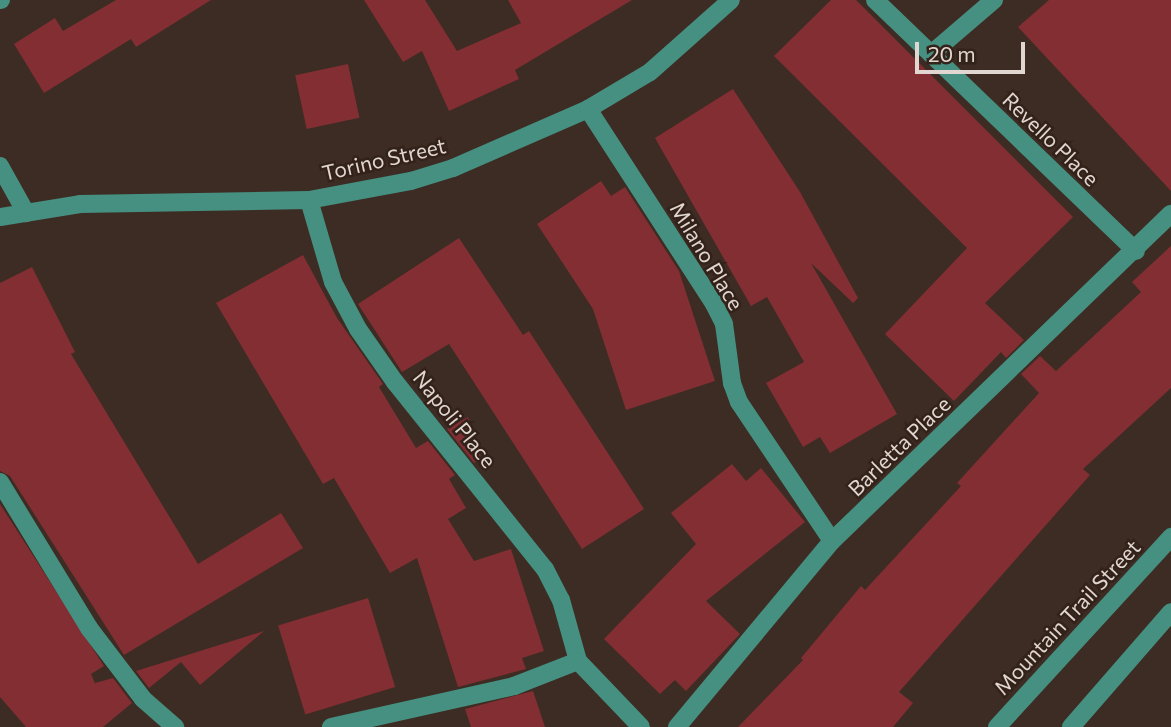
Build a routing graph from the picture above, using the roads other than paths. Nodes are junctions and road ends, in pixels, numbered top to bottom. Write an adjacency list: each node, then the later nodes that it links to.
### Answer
1 (731, 0): 5 (street, Torino Street)
2 (875, 0): 4 (street, Revello Place)
3 (994, 0): 4 (street)
4 (931, 54): 11 (street, Revello Place)
5 (588, 109): 7 (street, Torino Street); 14 (street, Milano Place)
6 (0, 166): 8 (street)
7 (309, 200): 8 (street, Torino Street); 16 (street, Napoli Place)
8 (26, 212): 10 (street, Torino Street)
9 (1171, 214): 11 (street, Barletta Place)
10 (0, 218)
11 (1136, 251): 14 (street, Barletta Place)
12 (0, 482): 17 (street)
13 (1171, 537): 21 (street, Mountain Trail Street)
14 (832, 541): 20 (street, Barletta Place)
15 (1171, 612): 22 (street)
16 (578, 661): 18 (street); 19 (street)
17 (175, 727)
18 (331, 727)
19 (641, 727)
20 (677, 727)
21 (997, 727)
22 (1071, 727)

